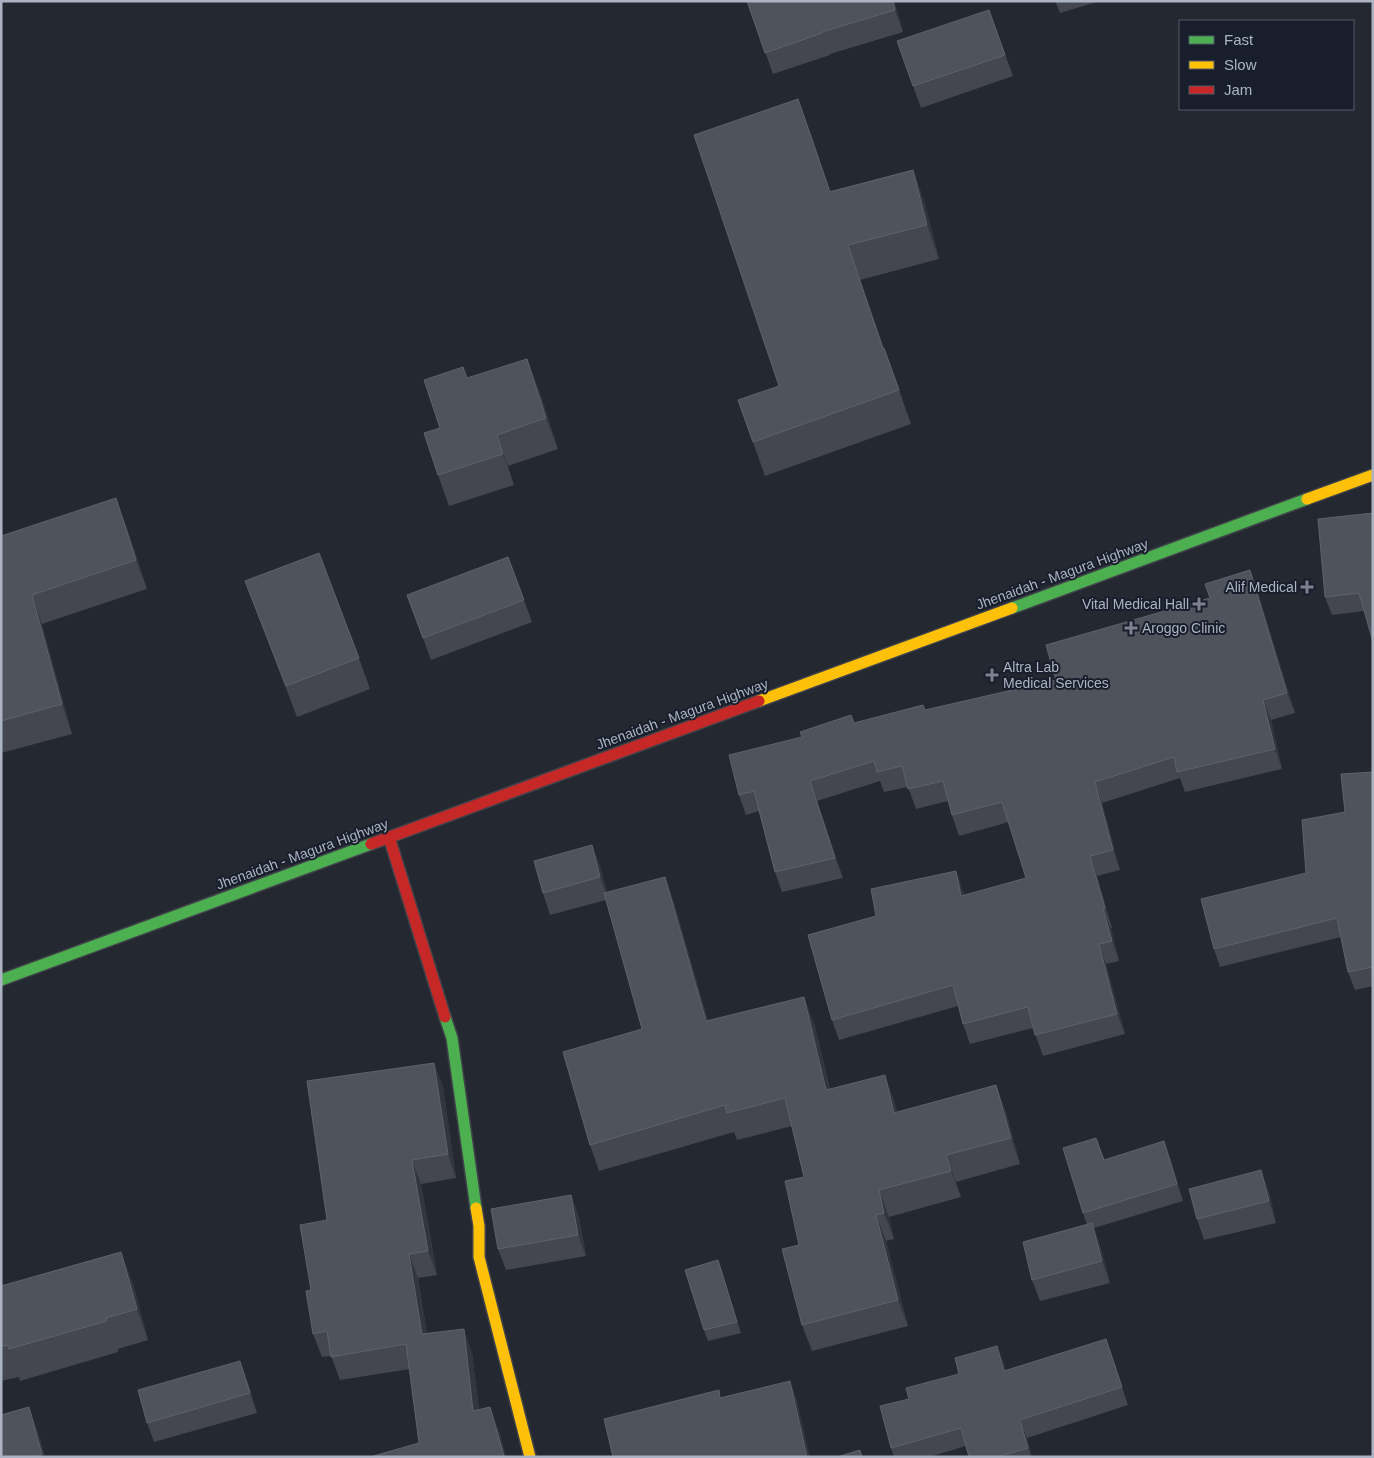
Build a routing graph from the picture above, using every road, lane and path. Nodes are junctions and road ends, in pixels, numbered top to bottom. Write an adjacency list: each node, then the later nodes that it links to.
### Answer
1 (1373, 475): 2 (main road, Jhenaidah - Magura Highway)
2 (390, 837): 3 (main road, Jhenaidah - Magura Highway); 4 (main road)
3 (1, 980)
4 (530, 1457)

